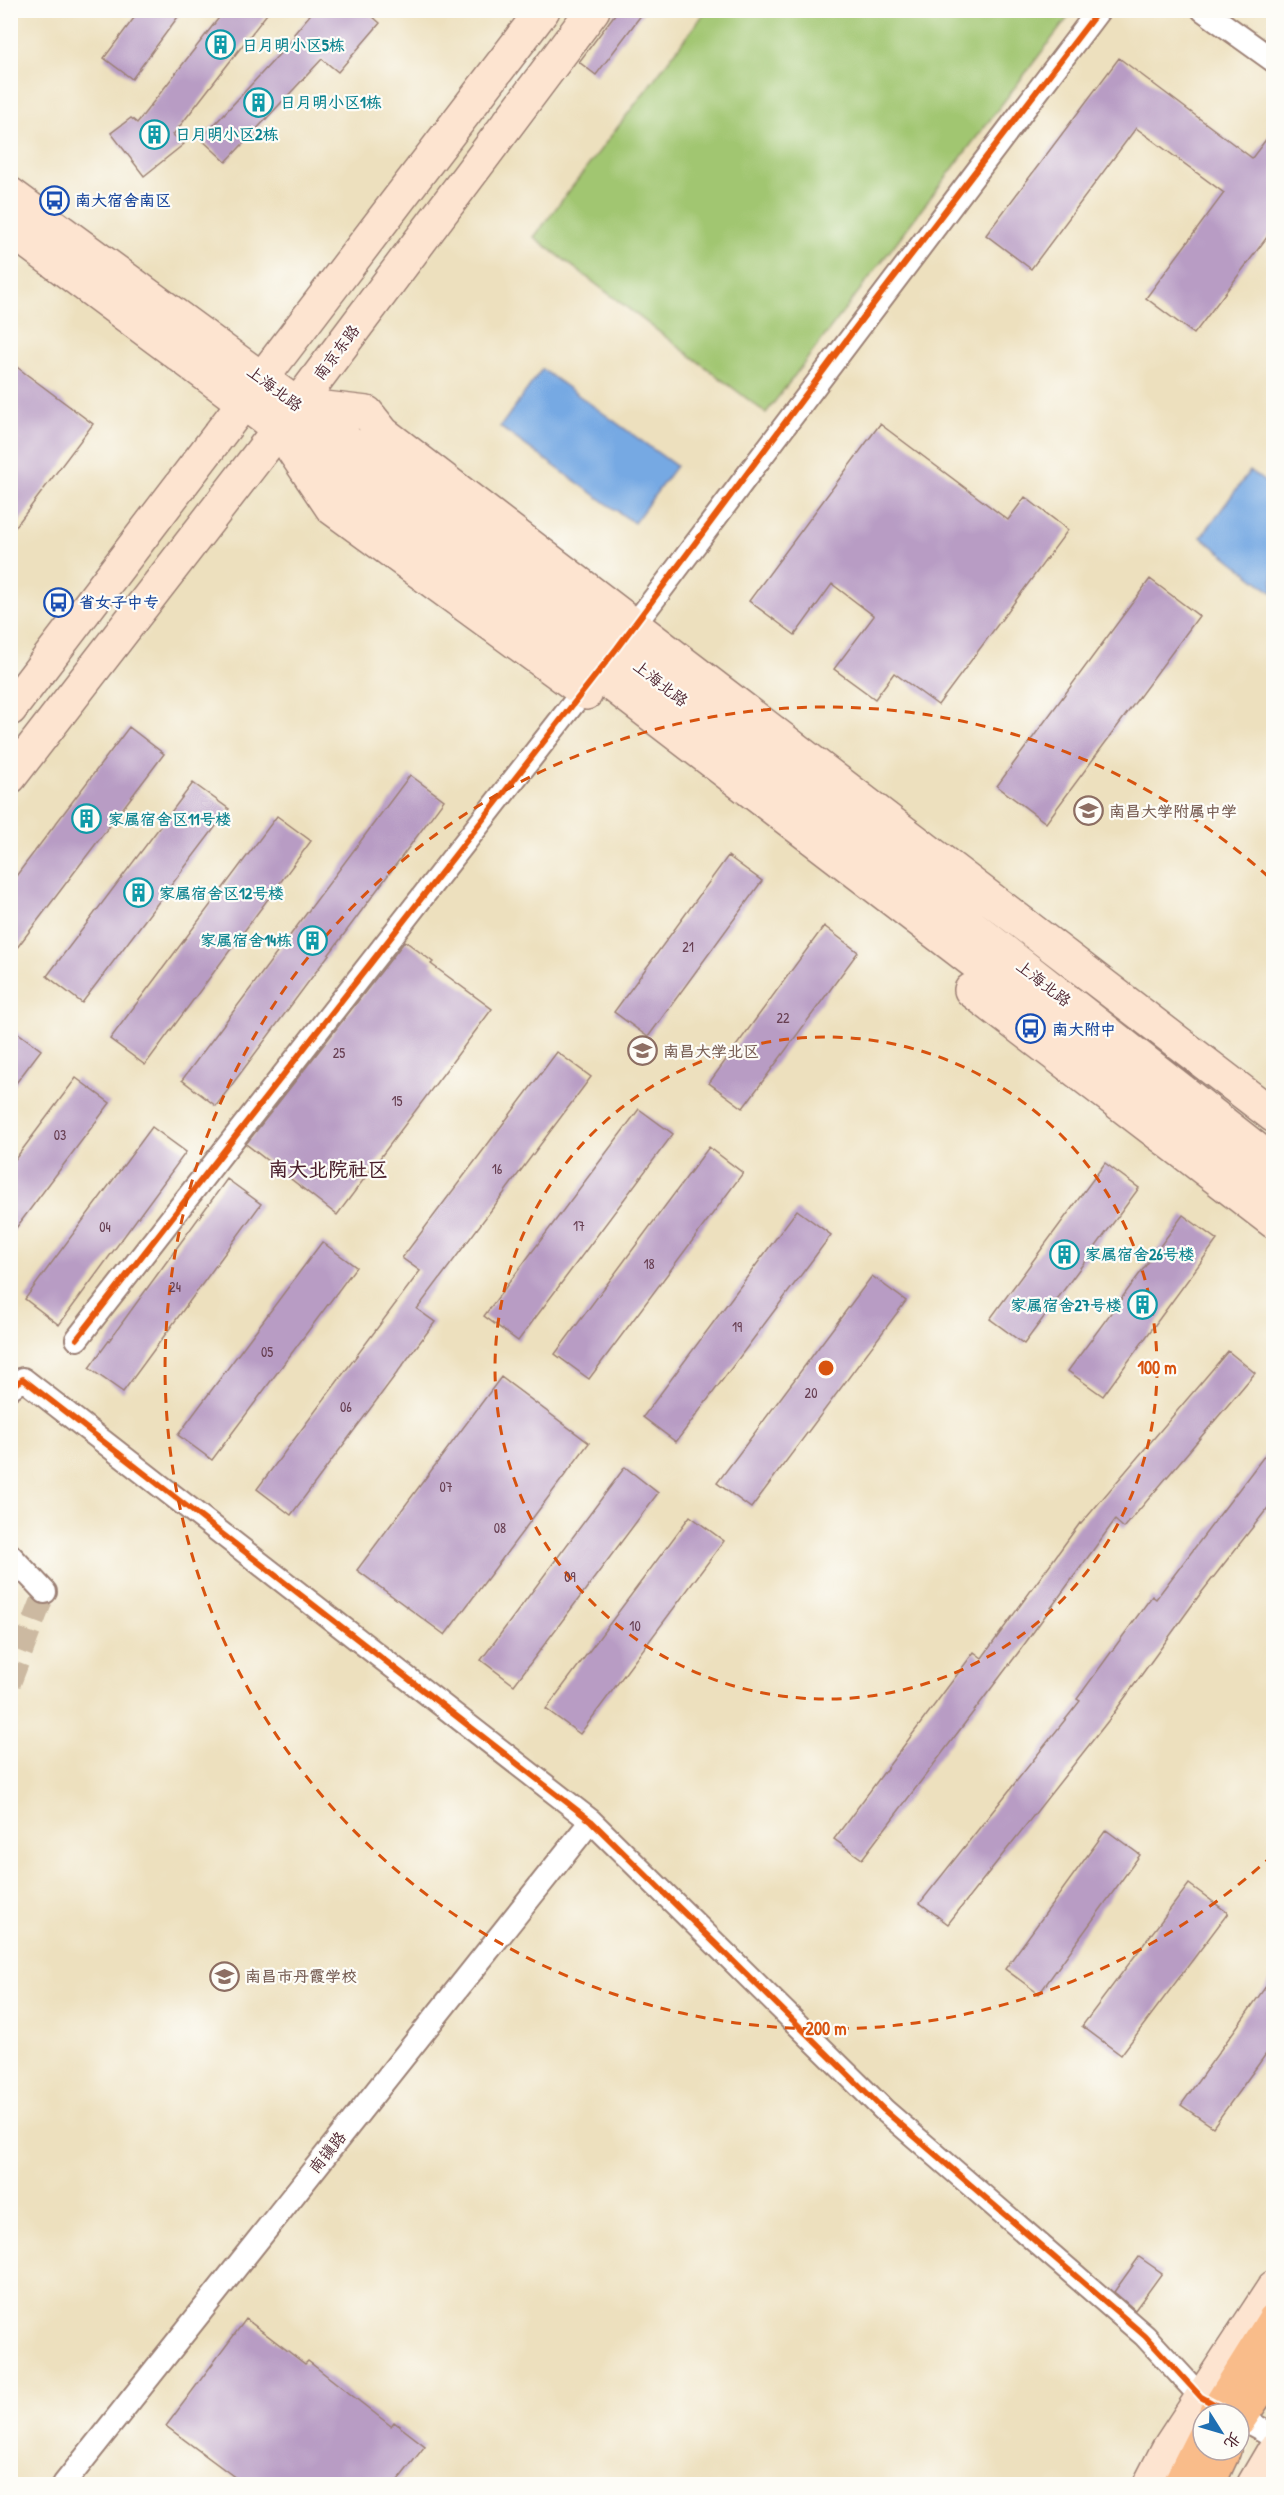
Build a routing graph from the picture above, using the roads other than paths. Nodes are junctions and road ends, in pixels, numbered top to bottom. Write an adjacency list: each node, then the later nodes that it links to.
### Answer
1 (543, 10): 8 (main road)
2 (593, 10): 9 (main road, 南京东路)
3 (1099, 10): 10 (street)
4 (1203, 10): 5 (street)
5 (1274, 61)
6 (10, 194): 8 (main road, 上海北路)
7 (10, 229): 8 (main road, 上海北路)
8 (251, 390): 9 (main road, 上海北路); 12 (main road)
9 (288, 417): 10 (main road, 上海北路); 11 (main road, 上海北路); 13 (main road, 南京东路)
10 (626, 636): 11 (street); 14 (main road); 15 (main road, 上海北路)
11 (590, 682): 16 (main road, 上海北路); 17 (main road); 18 (street)
12 (10, 709)
13 (10, 777)
14 (1274, 1116)
15 (1274, 1163)
16 (1274, 1192)
17 (1274, 1222)
18 (77, 1339)
19 (10, 1388): 22 (street)
20 (10, 1555): 21 (street)
21 (45, 1592)
22 (591, 1821): 26 (street); 36 (street, 南镇路)
23 (1274, 2287): 27 (main road)
24 (1274, 2320): 28 (main road)
25 (1274, 2368): 29 (main road)
26 (1215, 2402)
27 (1230, 2402)
28 (1231, 2402)
29 (1237, 2402)
30 (1251, 2424): 32 (street)
31 (1191, 2434): 37 (main road)
32 (1274, 2436)
33 (1274, 2450): 40 (main road)
34 (1191, 2462): 38 (main road)
35 (1218, 2462): 39 (main road)
36 (64, 2484)
37 (1150, 2484)
38 (1180, 2484)
39 (1208, 2484)
40 (1254, 2484)

